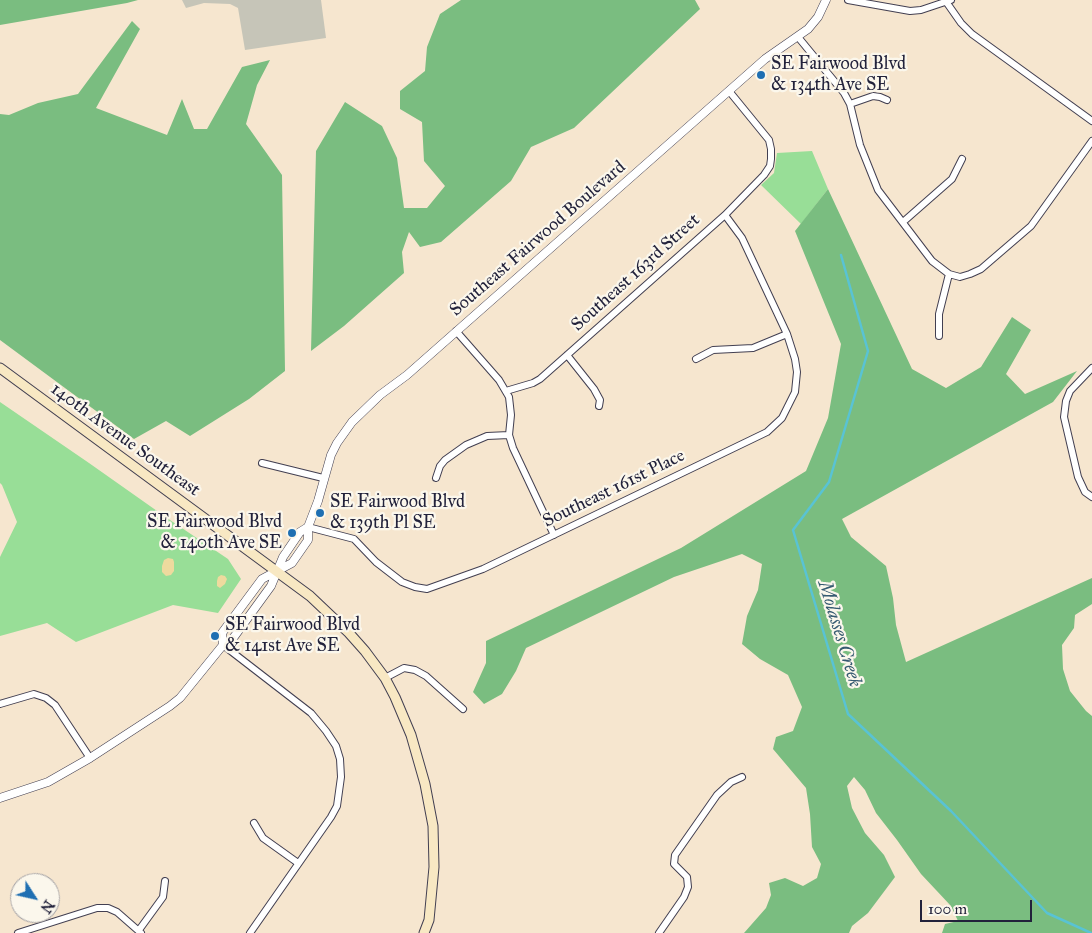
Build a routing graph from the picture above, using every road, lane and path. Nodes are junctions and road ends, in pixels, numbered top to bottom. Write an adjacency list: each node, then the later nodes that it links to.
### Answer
1 (826, 0): 4 (street, Southeast Fairwood Boulevard)
2 (848, 0): 3 (street)
3 (949, 1): 8 (street)
4 (798, 36): 5 (street, Southeast Fairwood Boulevard); 7 (street)
5 (729, 91): 11 (street, Southeast 163rd Street); 14 (street, Southeast Fairwood Boulevard)
6 (887, 100): 7 (street)
7 (850, 104): 12 (street)
8 (1092, 121)
9 (1092, 141): 13 (street)
10 (962, 159): 12 (street)
11 (725, 215): 15 (street); 17 (street, Southeast 163rd Street)
12 (903, 222): 13 (street)
13 (949, 274): 16 (street)
14 (456, 331): 21 (street); 25 (street, Southeast Fairwood Boulevard)
15 (787, 334): 18 (street); 29 (street, Southeast 161st Place)
16 (939, 336)
17 (567, 356): 21 (street, Southeast 163rd Street); 22 (street)
18 (696, 360)
19 (0, 368): 30 (main road, 140th Avenue Southeast)
20 (1092, 368): 27 (street)
21 (506, 391): 23 (street)
22 (599, 406)
23 (509, 435): 26 (street); 29 (street)
24 (262, 463): 25 (street)
25 (323, 478): 28 (street, Southeast Fairwood Boulevard)
26 (436, 478)
27 (1092, 497)
28 (308, 527): 29 (street, Southeast 161st Place); 30 (street, Southeast Fairwood Boulevard)
29 (554, 535)
30 (277, 571): 31 (street, Southeast Fairwood Boulevard); 31 (street, Southeast Fairwood Boulevard); 32 (main road, 140th Avenue Southeast)
31 (223, 645): 35 (street, Southeast Fairwood Boulevard); 39 (street)
32 (385, 678): 34 (street); 44 (main road, 140th Avenue Southeast)
33 (0, 704): 35 (street)
34 (463, 709)
35 (90, 758): 37 (street, Southeast Fairwood Boulevard)
36 (742, 777): 45 (street)
37 (0, 798)
38 (254, 823): 39 (street)
39 (298, 863): 43 (street)
40 (165, 881): 41 (street)
41 (140, 932): 42 (street)
42 (18, 933)
43 (250, 933)
44 (424, 933)
45 (659, 933)

